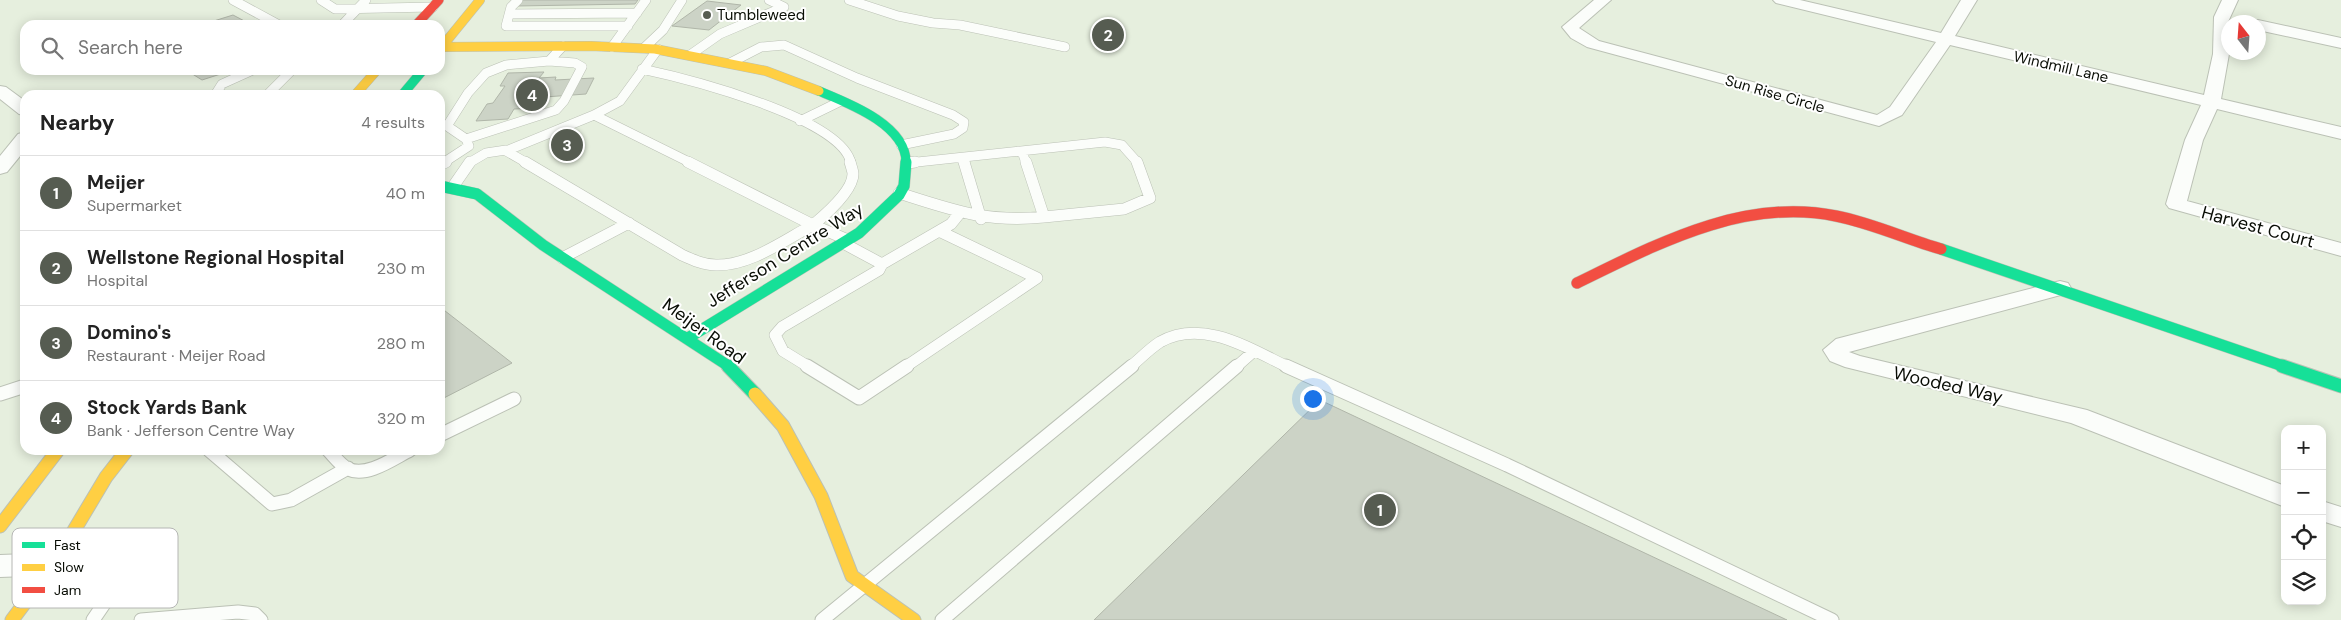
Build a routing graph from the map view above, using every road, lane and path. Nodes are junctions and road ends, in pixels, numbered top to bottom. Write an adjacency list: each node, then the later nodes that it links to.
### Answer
1 (233, 0): 19 (lane)
2 (321, 0): 15 (lane)
3 (366, 0): 15 (lane)
4 (480, 0): 26 (street)
5 (518, 0): 17 (lane)
6 (646, 0): 16 (lane)
7 (682, 0): 31 (lane)
8 (769, 0): 34 (lane)
9 (849, 0): 29 (lane)
10 (1602, 0): 24 (street, Sun Rise Circle)
11 (1782, 0): 24 (street, Windmill Lane)
12 (1969, 0): 24 (street, Sun Rise Circle)
13 (2230, 0): 18 (street)
14 (436, 3): 15 (lane); 21 (street)
15 (358, 9): 20 (lane)
16 (637, 12): 17 (lane); 22 (lane)
17 (509, 14): 22 (lane)
18 (2223, 15)
19 (270, 20)
20 (347, 20)
21 (421, 20)
22 (628, 26): 28 (lane)
23 (2266, 27): 25 (street)
24 (1945, 40): 48 (street, Windmill Lane)
25 (2341, 42)
26 (445, 43)
27 (563, 46): 28 (street); 30 (street); 35 (lane)
28 (612, 47): 31 (street)
29 (1064, 47)
30 (445, 48)
31 (644, 48): 32 (street)
32 (658, 49): 34 (street); 37 (lane)
33 (2221, 54): 48 (street)
34 (690, 55): 36 (street)
35 (550, 61): 53 (lane); 53 (lane)
36 (730, 63): 47 (street); 55 (lane)
37 (642, 69): 50 (lane); 51 (lane)
38 (242, 75): 42 (lane)
39 (287, 75): 43 (lane)
40 (373, 75): 44 (street)
41 (418, 75): 45 (street)
42 (218, 90)
43 (271, 90)
44 (359, 90)
45 (406, 90)
46 (0, 91): 49 (street)
47 (841, 101): 51 (lane); 55 (street)
48 (2212, 101): 52 (street, Windmill Lane); 73 (street, Harvest Court)
49 (20, 106)
50 (594, 115): 56 (lane); 70 (lane)
51 (800, 121): 70 (lane)
52 (2341, 133)
53 (468, 142): 58 (lane); 60 (lane)
54 (20, 144): 62 (street)
55 (901, 145): 61 (street)
56 (506, 150): 58 (lane); 69 (lane)
57 (1018, 151): 59 (lane); 67 (lane); 67 (lane)
58 (480, 155): 64 (lane)
59 (963, 158): 61 (lane); 68 (lane)
60 (445, 162)
61 (908, 163): 65 (street, Jefferson Centre Way)
62 (0, 168)
63 (445, 187): 64 (street, Meijer Road)
64 (452, 188): 74 (street, Meijer Road)
65 (899, 193): 66 (lane); 72 (street, Jefferson Centre Way)
66 (959, 214): 68 (lane); 71 (lane)
67 (1044, 217): 68 (lane)
68 (981, 219)
69 (629, 223): 70 (lane); 74 (lane)
70 (813, 225): 72 (lane)
71 (939, 231): 75 (lane); 75 (lane)
72 (846, 241): 75 (lane); 78 (street, Jefferson Centre Way)
73 (2341, 250)
74 (562, 258): 78 (street, Meijer Road)
75 (882, 264)
76 (1577, 283): 77 (street)
77 (2060, 288): 80 (street); 91 (street, Wooded Way)
78 (688, 338): 96 (street, Meijer Road)
79 (1254, 351): 96 (lane); 105 (lane); 106 (lane)
80 (2341, 386)
81 (20, 388): 82 (lane)
82 (0, 394)
83 (514, 399): 84 (lane)
84 (445, 434)
85 (54, 455): 94 (street)
86 (123, 455): 95 (street)
87 (215, 455): 90 (lane)
88 (334, 455): 90 (lane)
89 (400, 455): 90 (lane)
90 (348, 468)
91 (2281, 495)
92 (2326, 512): 93 (street)
93 (2341, 517)
94 (0, 526)
95 (76, 528)
96 (866, 585): 103 (lane); 104 (street, Meijer Road)
97 (21, 608): 99 (street)
98 (101, 608): 100 (lane)
99 (12, 620)
100 (93, 620)
101 (141, 620): 102 (lane)
102 (261, 620)
103 (822, 620)
104 (914, 620)
105 (942, 620)
106 (1832, 620)

